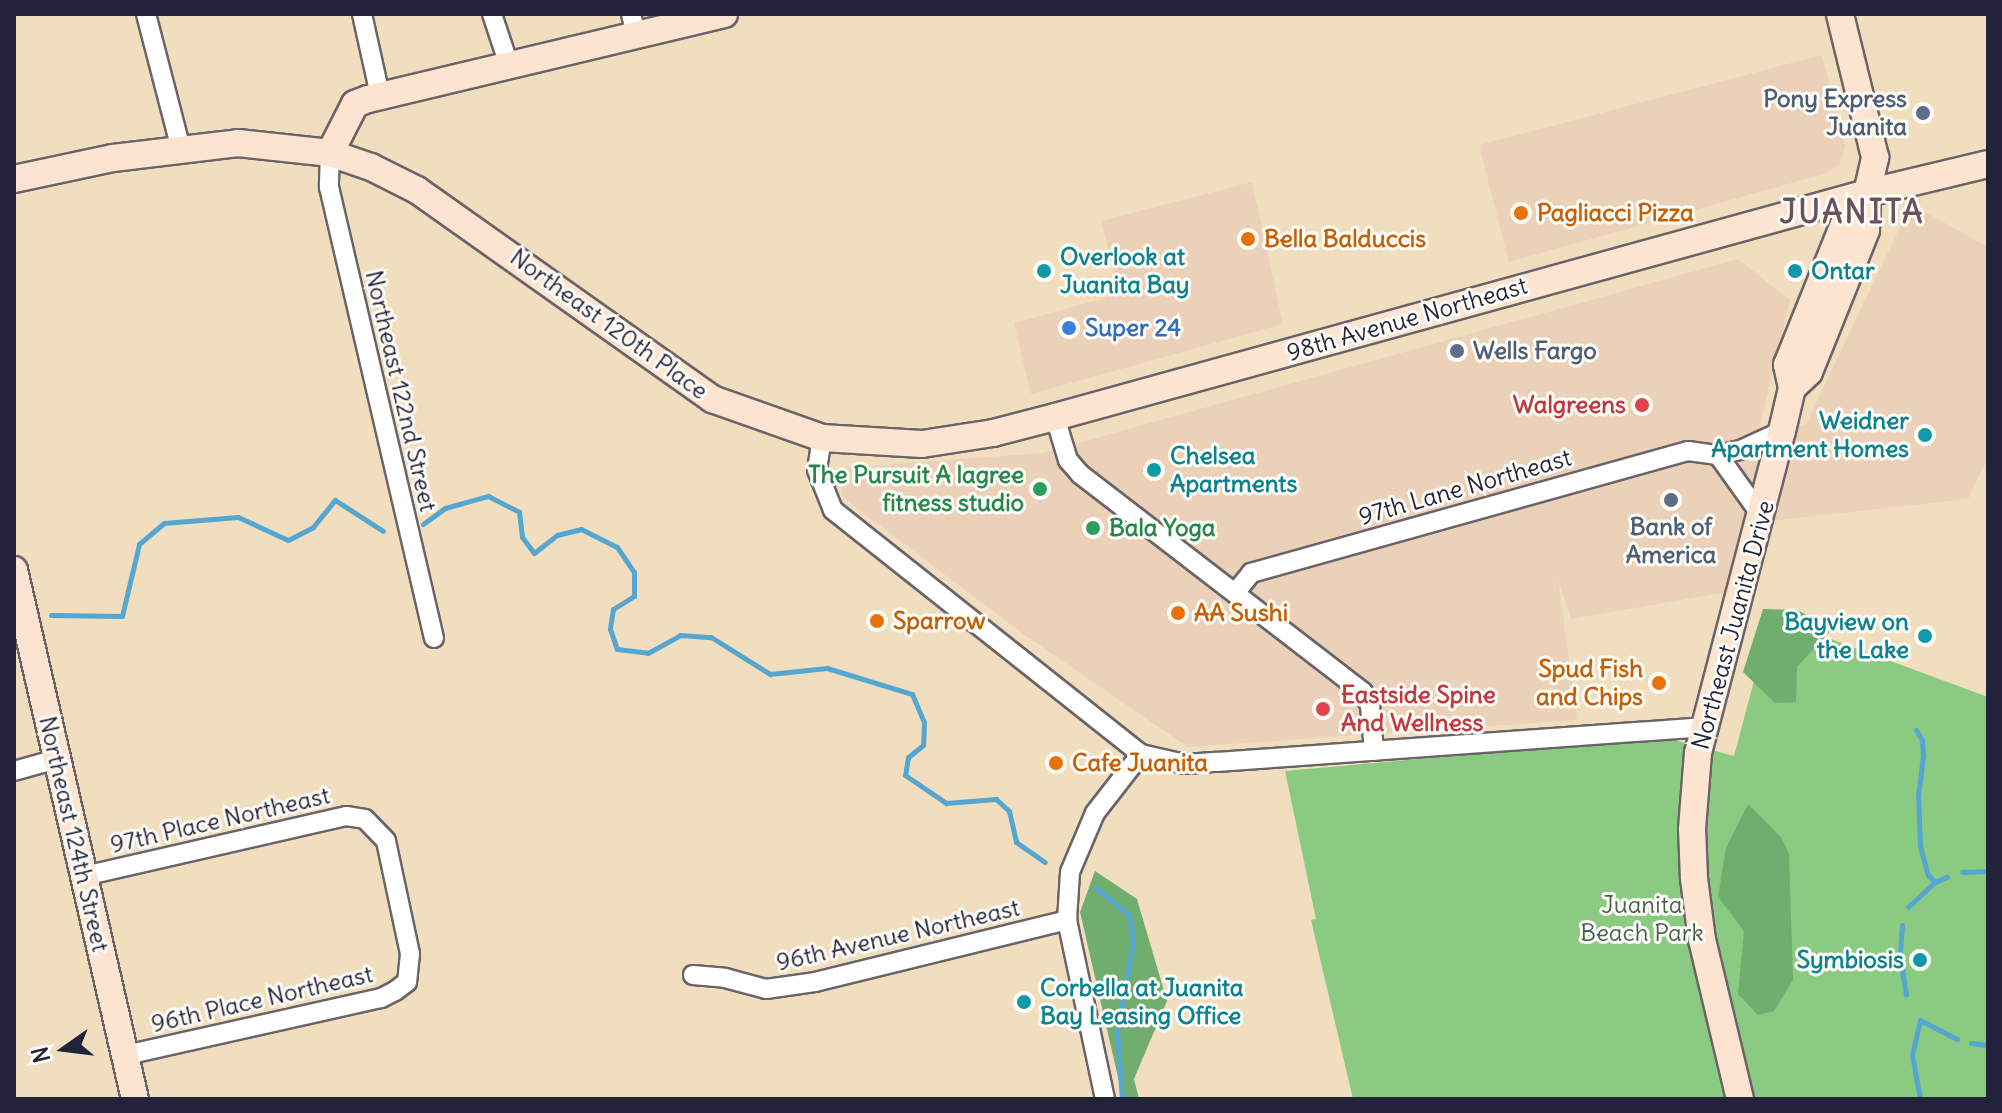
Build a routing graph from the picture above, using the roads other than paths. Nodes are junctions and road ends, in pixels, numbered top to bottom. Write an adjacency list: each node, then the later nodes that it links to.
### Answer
1 (146, 14): 9 (street)
2 (362, 14): 8 (street)
3 (492, 14): 7 (street)
4 (724, 14): 6 (main road)
5 (1840, 14): 13 (main road, Northeast Juanita Drive)
6 (634, 24): 7 (main road)
7 (508, 62): 8 (main road)
8 (380, 95): 10 (main road)
9 (181, 149): 10 (main road, Northeast 120th Place); 12 (main road, Northeast 120th Place)
10 (330, 153): 16 (main road, Northeast 120th Place); 21 (street, Northeast 122nd Street)
11 (1988, 164): 13 (main road, 98th Avenue Northeast)
12 (14, 179)
13 (1867, 193): 14 (main road, 98th Avenue Northeast); 15 (main road, Northeast Juanita Drive)
14 (1055, 417): 16 (main road, 98th Avenue Northeast); 20 (street)
15 (1782, 431): 17 (street, 97th Lane Northeast); 18 (main road, Northeast Juanita Drive)
16 (822, 438): 24 (street)
17 (1718, 455): 18 (street); 20 (street, 97th Lane Northeast)
18 (1761, 515): 22 (main road, Northeast Juanita Drive)
19 (14, 570): 25 (main road, Northeast 124th Street)
20 (1235, 593): 23 (street)
21 (434, 638)
22 (1703, 727): 23 (street); 34 (main road, Northeast Juanita Drive)
23 (1374, 751): 24 (street)
24 (1141, 754): 28 (street)
25 (57, 759): 26 (street); 27 (main road, Northeast 124th Street)
26 (14, 771)
27 (84, 876): 30 (street, 97th Place Northeast); 31 (main road, Northeast 124th Street)
28 (1067, 920): 29 (street, 96th Avenue Northeast); 33 (street)
29 (693, 975)
30 (407, 982): 31 (street, 96th Place Northeast)
31 (125, 1055): 32 (main road, Northeast 124th Street)
32 (135, 1099)
33 (1105, 1099)
34 (1740, 1099)

